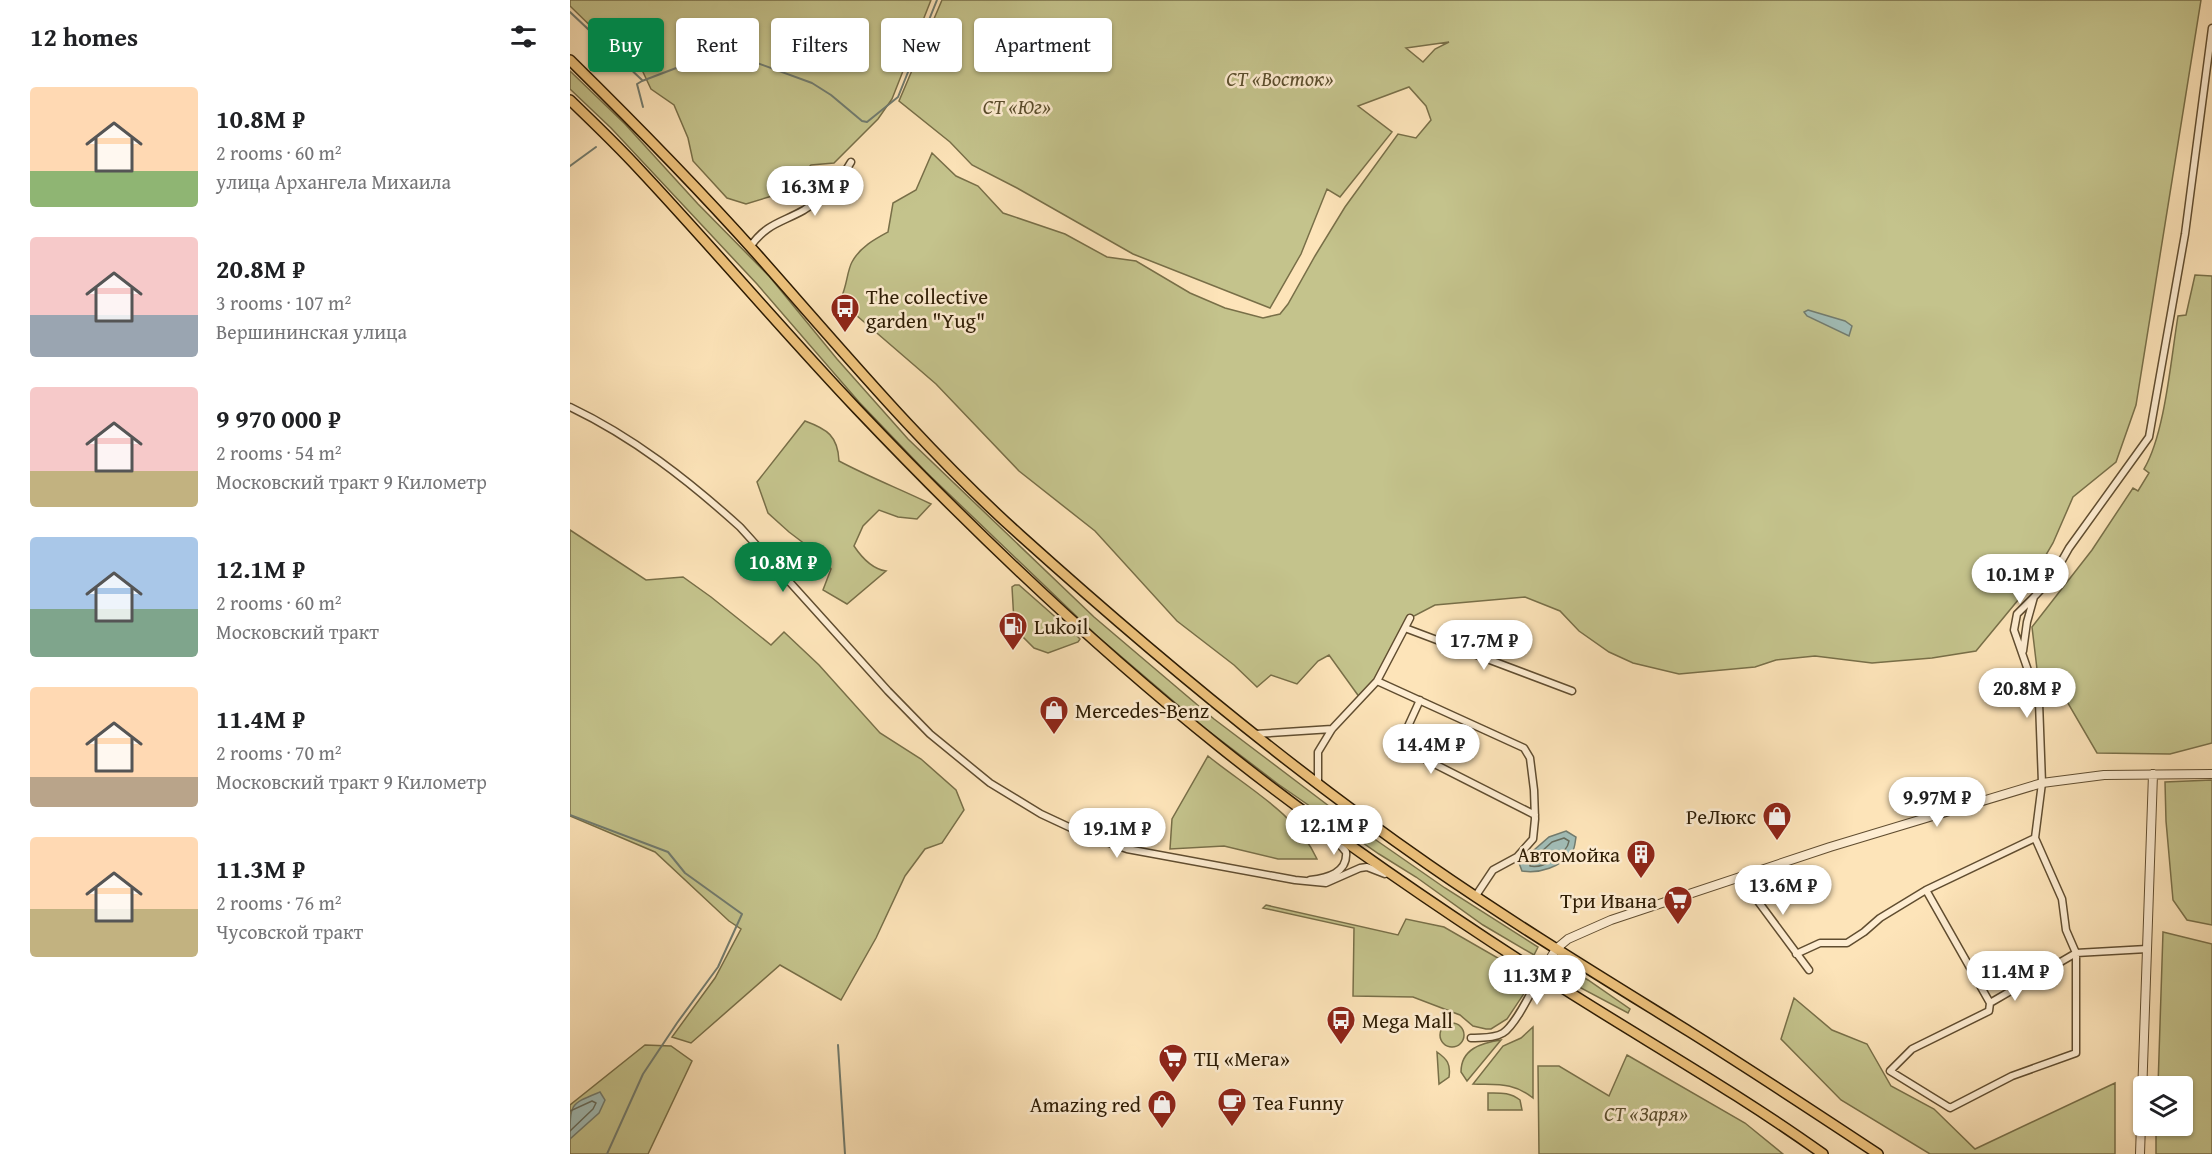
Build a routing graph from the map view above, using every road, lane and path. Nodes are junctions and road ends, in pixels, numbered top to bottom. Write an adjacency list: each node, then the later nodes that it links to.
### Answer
1 (2212, 28): 7 (street)
2 (570, 60): 5 (main road)
3 (570, 100): 21 (main road)
4 (851, 162): 5 (street)
5 (750, 247): 15 (main road)
6 (570, 407): 24 (street)
7 (2034, 597): 10 (street); 10 (street)
8 (1410, 618): 9 (street)
9 (1405, 628): 11 (street); 12 (street)
10 (2023, 654): 18 (street)
11 (1377, 681): 13 (street); 14 (street)
12 (1572, 691)
13 (1420, 700): 20 (street); 20 (street)
14 (1332, 729): 15 (street); 19 (street)
15 (1254, 734): 19 (main road)
16 (2153, 774): 17 (street); 18 (street); 29 (street)
17 (2212, 774)
18 (2042, 783): 22 (street); 23 (street)
19 (1318, 785): 27 (main road)
20 (1535, 815): 27 (street)
21 (1314, 818): 24 (street); 25 (main road)
22 (2035, 838): 26 (street); 30 (street)
23 (1740, 877): 28 (street); 31 (street)
24 (1295, 880): 25 (street)
25 (1407, 884): 33 (main road)
26 (1926, 890): 31 (street); 34 (street)
27 (1476, 897): 28 (main road)
28 (1556, 949): 33 (street); 37 (main road)
29 (2147, 949): 30 (street); 38 (street)
30 (2076, 953): 34 (street); 34 (street)
31 (1796, 954): 32 (street)
32 (1809, 970)
33 (1541, 974): 35 (street); 36 (main road)
34 (1990, 1003)
35 (1471, 1038)
36 (1823, 1154)
37 (1878, 1154)
38 (2140, 1154)

